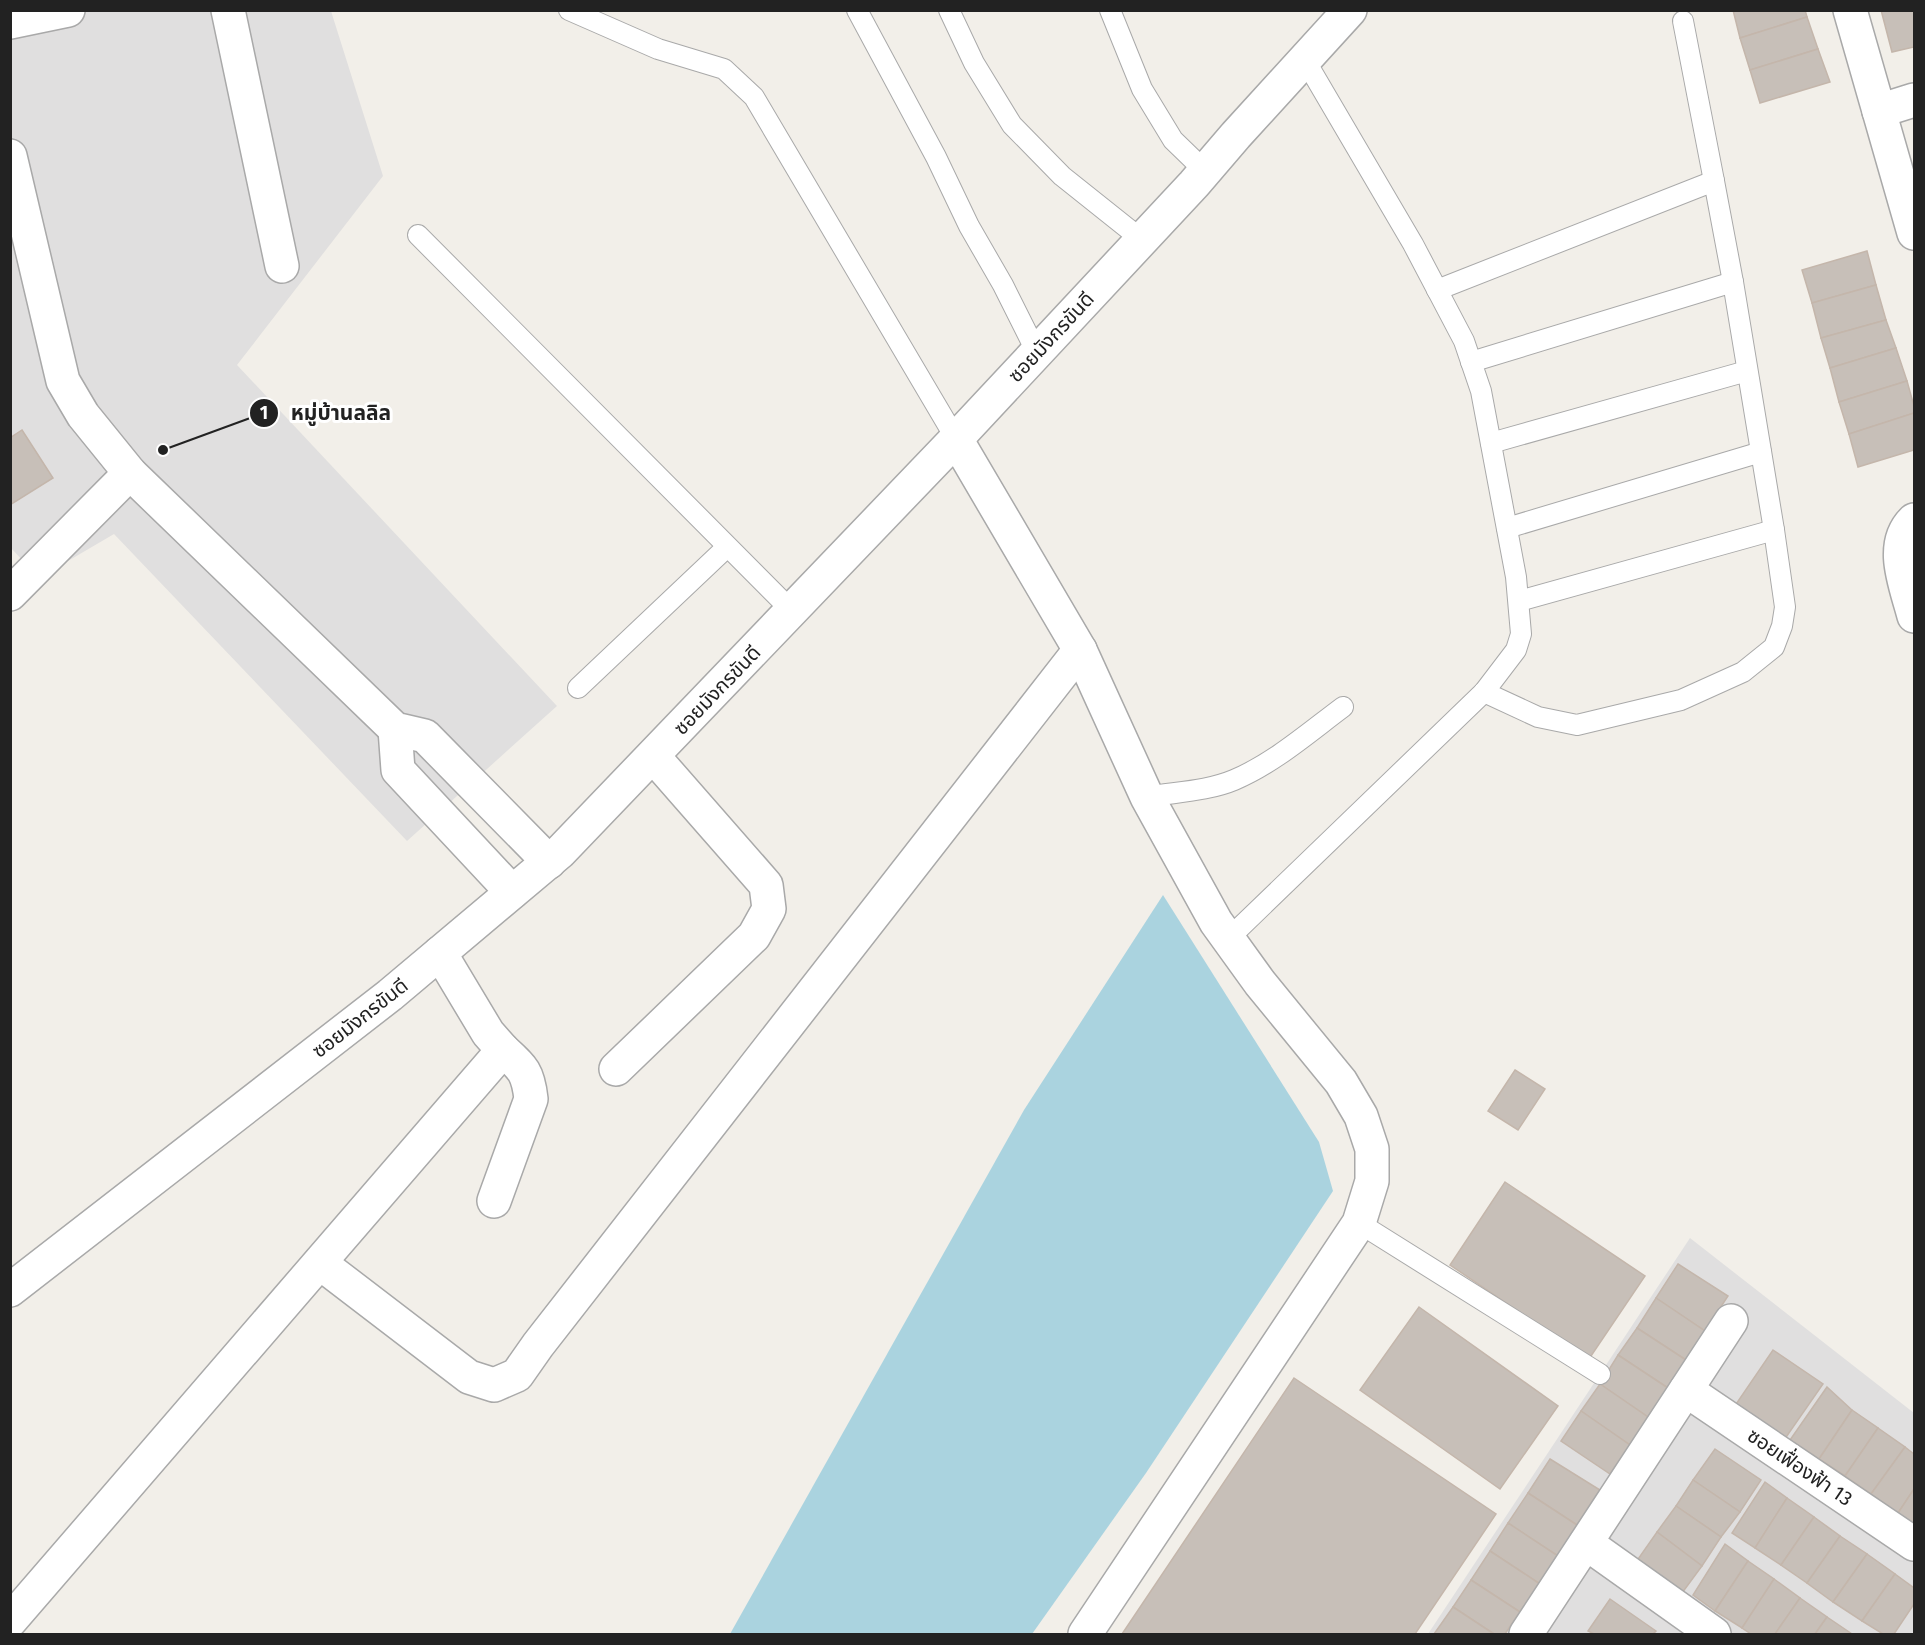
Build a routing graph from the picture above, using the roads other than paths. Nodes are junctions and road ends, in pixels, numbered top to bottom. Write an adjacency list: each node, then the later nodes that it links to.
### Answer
1 (68, 10): 10 (street)
2 (228, 10): 20 (street)
3 (569, 10): 26 (lane)
4 (857, 10): 23 (lane)
5 (949, 10): 19 (lane)
6 (1110, 10): 15 (lane)
7 (1350, 10): 11 (street, ซอยมังกรขันดี)
8 (1850, 10): 13 (street)
9 (1683, 21): 16 (lane)
10 (10, 22)
11 (1305, 60): 15 (street, ซอยมังกรขันดี); 22 (lane)
12 (1914, 100): 13 (street)
13 (1879, 111): 17 (street)
14 (10, 156): 29 (street)
15 (1205, 171): 19 (street, ซอยมังกรขันดี)
16 (1714, 181): 21 (lane); 22 (lane)
17 (1914, 232)
18 (418, 235): 33 (lane)
19 (1141, 239): 23 (street, ซอยมังกรขันดี)
20 (282, 266)
21 (1733, 282): 24 (lane); 25 (lane)
22 (1437, 290): 24 (lane)
23 (1037, 353): 26 (street, ซอยมังกรขันดี)
24 (1471, 362): 27 (lane)
25 (1747, 371): 27 (lane); 28 (lane)
26 (956, 439): 36 (street, ซอยมังกรขันดี); 38 (street)
27 (1491, 443): 31 (lane)
28 (1761, 452): 31 (lane); 32 (lane)
29 (130, 473): 34 (street); 42 (street)
30 (1914, 520): 37 (street)
31 (1507, 528): 35 (lane)
32 (1774, 530): 35 (lane); 40 (lane)
33 (728, 547): 36 (lane); 39 (lane)
34 (10, 594)
35 (1519, 601): 40 (lane)
36 (792, 611): 43 (street, ซอยมังกรขันดี)
37 (1914, 616)
38 (1080, 650): 44 (street); 53 (street)
39 (578, 688)
40 (1484, 692): 47 (lane)
41 (1343, 707): 44 (lane)
42 (395, 729): 45 (street); 46 (street)
43 (653, 756): 45 (street, ซอยมังกรขันดี); 50 (street)
44 (1147, 797): 47 (street)
45 (549, 862): 46 (street, ซอยมังกรขันดี)
46 (512, 892): 48 (street, ซอยมังกรขันดี)
47 (1228, 939): 52 (street)
48 (440, 953): 49 (street); 54 (street, ซอยมังกรขันดี)
49 (503, 1050): 51 (street); 53 (street)
50 (616, 1069)
51 (494, 1201)
52 (1359, 1223): 56 (lane); 61 (street)
53 (320, 1263): 60 (street)
54 (10, 1290)
55 (1731, 1321): 57 (street)
56 (1600, 1374)
57 (1686, 1390): 58 (street); 59 (street, ซอยเฟื่องฟ้า 13)
58 (1586, 1543): 62 (street); 63 (street)
59 (1914, 1544)
60 (10, 1621)
61 (1085, 1635)
62 (1526, 1635)
63 (1714, 1635)

